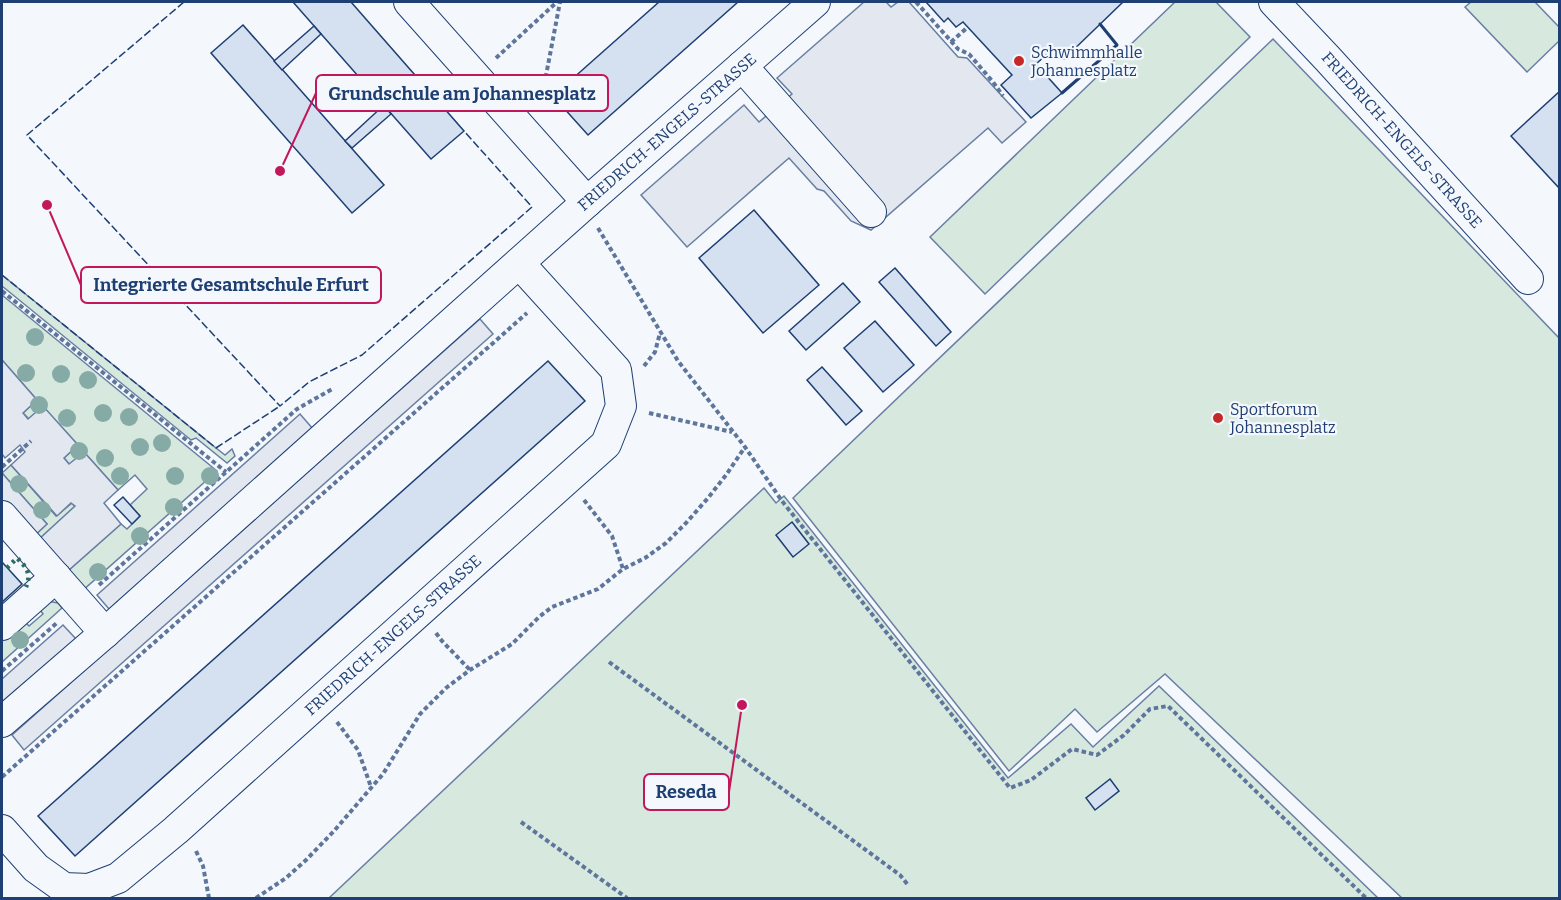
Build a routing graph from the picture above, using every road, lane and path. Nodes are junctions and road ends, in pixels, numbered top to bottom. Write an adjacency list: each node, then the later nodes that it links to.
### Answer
1 (409, 2): 9 (street)
2 (559, 2): 9 (path); 11 (path)
3 (815, 2): 8 (street, FRIEDRICH-ENGELS-STRASSE)
4 (915, 2): 7 (path)
5 (1274, 2): 15 (street, FRIEDRICH-ENGELS-STRASSE)
6 (968, 27): 7 (path)
7 (951, 42): 10 (path)
8 (742, 66): 12 (street, FRIEDRICH-ENGELS-STRASSE); 13 (street)
9 (476, 76): 11 (street)
10 (1003, 96)
11 (534, 141): 12 (street)
12 (586, 203): 14 (street, FRIEDRICH-ENGELS-STRASSE); 20 (path)
13 (871, 212)
14 (519, 263): 17 (street, FRIEDRICH-ENGELS-STRASSE); 32 (street, FRIEDRICH-ENGELS-STRASSE)
15 (1528, 279)
16 (2, 291): 24 (path)
17 (548, 295): 19 (street, FRIEDRICH-ENGELS-STRASSE); 38 (path)
18 (338, 386): 24 (path)
19 (621, 406): 20 (path); 25 (street, FRIEDRICH-ENGELS-STRASSE)
20 (733, 432): 22 (path)
21 (31, 441): 23 (path)
22 (745, 447): 27 (path); 47 (path)
23 (2, 467)
24 (226, 472): 29 (path)
25 (564, 481): 27 (path); 30 (street, FRIEDRICH-ENGELS-STRASSE)
26 (2, 516): 28 (street)
27 (622, 569): 34 (path)
28 (56, 577): 29 (street); 31 (street)
29 (79, 604): 32 (street); 35 (path)
30 (419, 611): 34 (path); 36 (street, FRIEDRICH-ENGELS-STRASSE)
31 (2, 625)
32 (105, 633): 37 (street, FRIEDRICH-ENGELS-STRASSE)
33 (609, 662): 43 (path)
34 (470, 670): 39 (path)
35 (2, 671)
36 (320, 701): 39 (path); 42 (street, FRIEDRICH-ENGELS-STRASSE)
37 (2, 722)
38 (2, 777)
39 (371, 787): 45 (path)
40 (520, 822): 46 (path)
41 (2, 830): 42 (street, FRIEDRICH-ENGELS-STRASSE)
42 (176, 830): 44 (path)
43 (908, 885)
44 (209, 898)
45 (256, 898)
46 (627, 898)
47 (1366, 898)

